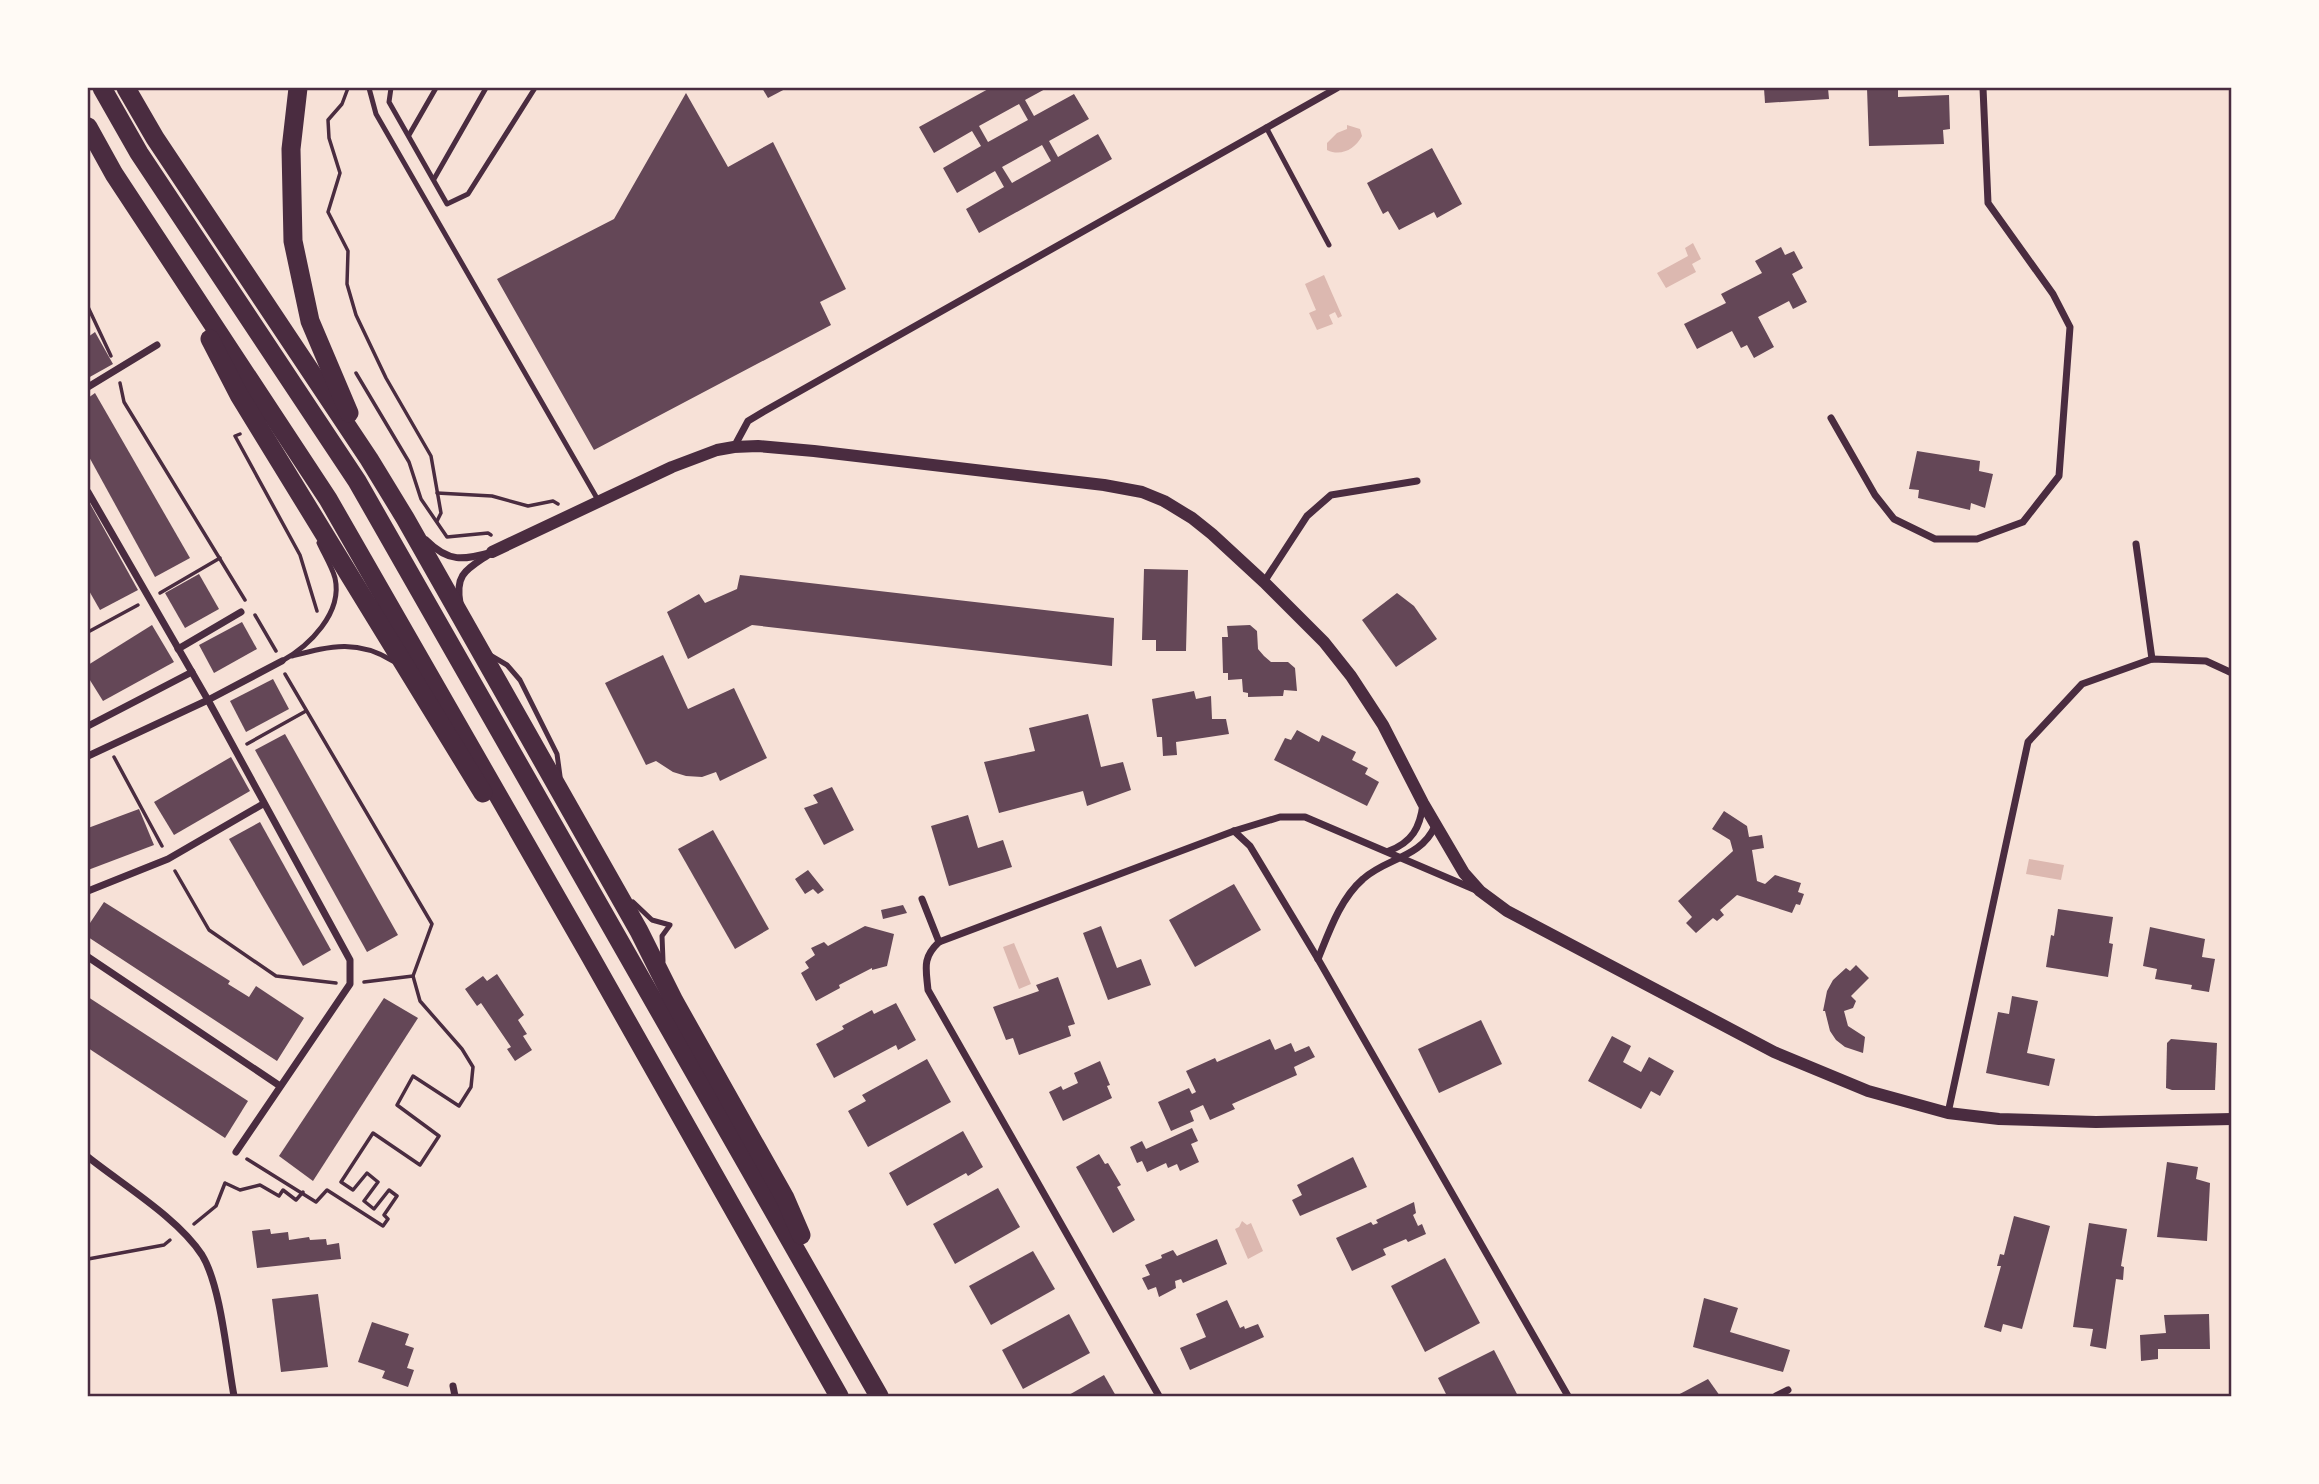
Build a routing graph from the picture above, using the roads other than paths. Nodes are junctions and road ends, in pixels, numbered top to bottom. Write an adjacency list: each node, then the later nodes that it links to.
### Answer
1 (103, 88): 69 (highway)
2 (126, 88): 25 (highway)
3 (298, 88): 16 (highway)
4 (305, 88): 16 (lane)
5 (369, 88): 29 (lane)
6 (391, 88): 14 (lane)
7 (436, 88): 14 (lane)
8 (486, 88): 18 (lane)
9 (535, 88): 18 (lane)
10 (1337, 88): 13 (street)
11 (1983, 88): 23 (street)
12 (88, 127): 17 (highway)
13 (1266, 127): 20 (lane); 24 (street)
14 (409, 135): 18 (lane)
15 (88, 141): 17 (highway)
16 (290, 149): 25 (highway)
17 (114, 174): 19 (highway)
18 (434, 179)
19 (161, 245): 26 (highway); 60 (highway)
20 (1329, 245)
21 (157, 345): 22 (street)
22 (88, 387)
23 (1832, 418)
24 (734, 447): 29 (street); 35 (street)
25 (369, 459): 30 (highway)
26 (291, 480): 31 (lane); 41 (highway)
27 (1417, 481): 35 (street)
28 (88, 492): 38 (street)
29 (598, 502): 34 (street)
30 (405, 518): 34 (street); 37 (highway)
31 (313, 529)
32 (319, 542): 39 (lane)
33 (2136, 544): 40 (street)
34 (498, 549): 37 (street)
35 (1264, 582): 47 (street)
36 (241, 612): 38 (street)
37 (464, 621): 53 (highway)
38 (178, 649): 42 (street)
39 (286, 659): 41 (lane); 44 (street)
40 (2152, 659): 43 (street); 65 (street)
41 (406, 671): 60 (highway)
42 (192, 672): 44 (street); 45 (street)
43 (2231, 673)
44 (208, 700): 46 (street); 48 (street)
45 (88, 726)
46 (88, 757)
47 (1423, 803): 49 (street); 51 (street)
48 (263, 804): 55 (street); 64 (street)
49 (1436, 825): 52 (street); 56 (street)
50 (1234, 831): 51 (street); 59 (street); 62 (street)
51 (1389, 851): 52 (street)
52 (1403, 857): 56 (street); 62 (street)
53 (601, 864): 54 (lane); 63 (highway)
54 (619, 878)
55 (88, 891)
56 (1480, 891): 65 (street)
57 (631, 897): 63 (lane)
58 (922, 899): 59 (street)
59 (939, 942): 76 (street)
60 (589, 954): 74 (highway)
61 (88, 957): 64 (street)
62 (1318, 959): 77 (street)
63 (674, 1001): 69 (highway)
64 (280, 1086): 67 (street)
65 (1948, 1113): 66 (street)
66 (2231, 1119)
67 (236, 1152)
68 (88, 1157): 72 (street)
69 (835, 1317): 75 (highway)
70 (453, 1386): 73 (street)
71 (1788, 1390): 78 (street)
72 (234, 1396)
73 (455, 1396)
74 (839, 1396)
75 (879, 1396)
76 (1159, 1396)
77 (1568, 1396)
78 (1776, 1396)

